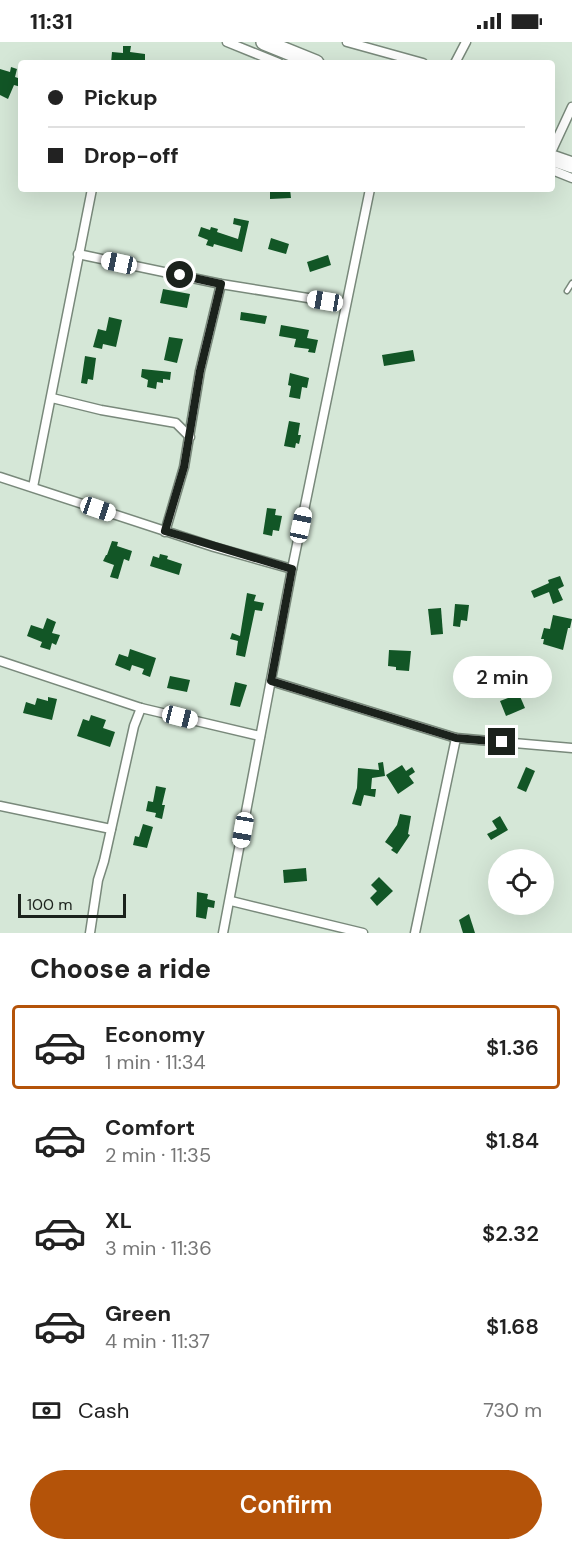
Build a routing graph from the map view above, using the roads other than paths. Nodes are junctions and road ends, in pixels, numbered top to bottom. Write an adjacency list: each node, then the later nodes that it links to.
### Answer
1 (227, 42): 5 (street)
2 (264, 42): 6 (highway)
3 (346, 42): 7 (street)
4 (465, 42): 8 (street)
5 (272, 60)
6 (309, 60)
7 (412, 60)
8 (456, 60)
9 (572, 107): 10 (street)
10 (555, 144)
11 (555, 159): 12 (highway)
12 (572, 165)
13 (555, 171): 14 (street)
14 (572, 178)
15 (91, 192): 17 (street)
16 (369, 192): 21 (street)
17 (78, 254): 19 (street); 22 (street)
18 (572, 283): 20 (lane)
19 (221, 284): 21 (street); 23 (street)
20 (567, 291)
21 (345, 304): 29 (street)
22 (52, 398): 24 (street); 27 (street)
23 (194, 413): 24 (street); 25 (street)
24 (176, 423): 25 (street)
25 (190, 437): 28 (street)
26 (0, 477): 27 (street)
27 (33, 487): 28 (street)
28 (165, 531): 29 (street)
29 (292, 569): 31 (street)
30 (0, 661): 32 (street)
31 (271, 681): 33 (street); 34 (street)
32 (141, 708): 33 (street); 37 (street)
33 (260, 736): 38 (street)
34 (456, 738): 35 (street); 42 (street)
35 (572, 748)
36 (0, 806): 37 (street)
37 (111, 829): 39 (street)
38 (231, 901): 40 (street); 41 (street)
39 (90, 933)
40 (223, 933)
41 (363, 933)
42 (415, 933)

